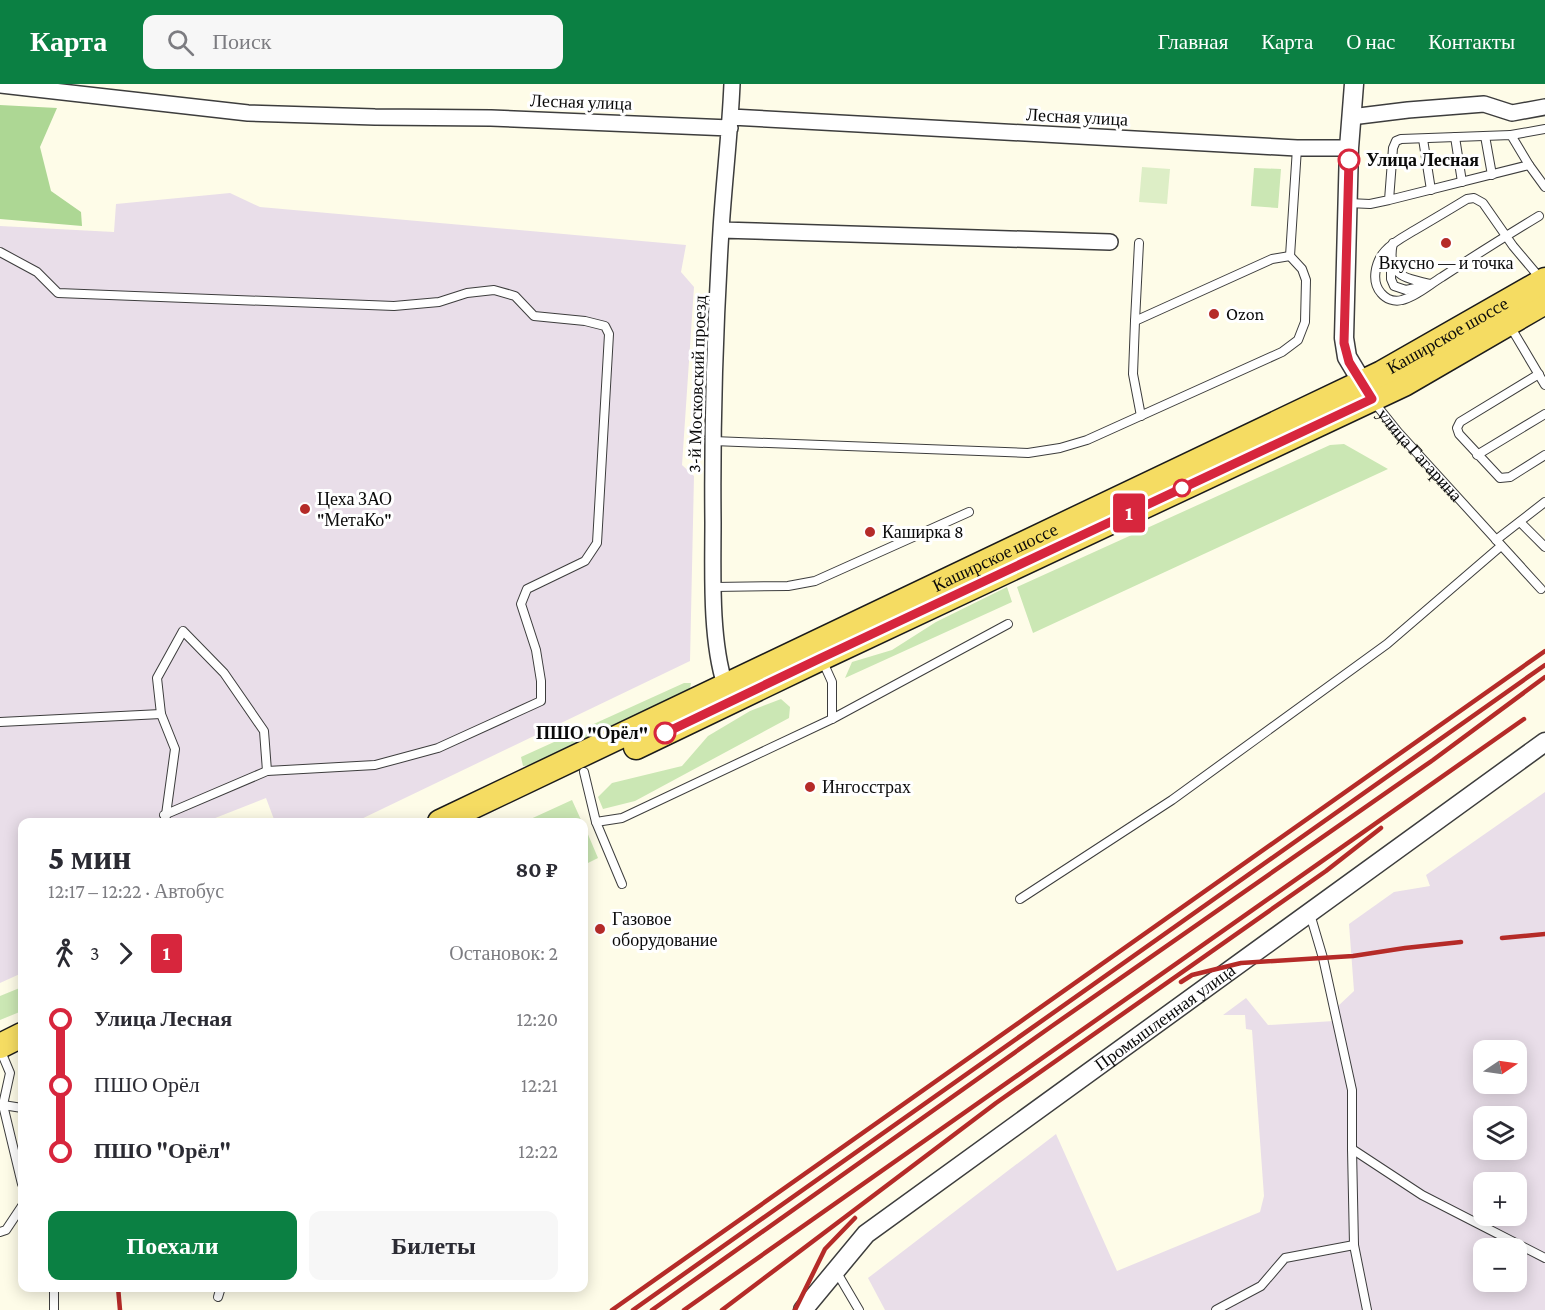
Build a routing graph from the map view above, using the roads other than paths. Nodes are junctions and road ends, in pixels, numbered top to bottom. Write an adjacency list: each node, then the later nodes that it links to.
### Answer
1 (732, 84): 7 (street, 3-й Московский проезд)
2 (1353, 84): 6 (street, улица Гагарина)
3 (0, 85): 4 (street, Лесная улица)
4 (62, 87): 7 (street, Лесная улица)
5 (1545, 107): 6 (street)
6 (1351, 117): 14 (street, улица Гагарина)
7 (730, 123): 13 (street, Лесная улица); 23 (street, 3-й Московский проезд)
8 (1545, 129): 9 (lane)
9 (1511, 135): 10 (lane); 15 (lane)
10 (1485, 136): 11 (lane); 16 (lane)
11 (1455, 137): 12 (lane); 17 (lane)
12 (1423, 139): 19 (lane); 20 (lane)
13 (1298, 148): 14 (street, Лесная улица); 29 (lane)
14 (1349, 148): 21 (street, улица Гагарина)
15 (1529, 165): 16 (lane); 18 (lane)
16 (1492, 175): 17 (lane)
17 (1462, 182): 19 (lane)
18 (1545, 187)
19 (1431, 190): 20 (lane)
20 (1389, 200): 21 (lane)
21 (1348, 203): 37 (street, улица Гагарина)
22 (1539, 216): 24 (lane)
23 (721, 230): 25 (street); 40 (street, 3-й Московский проезд)
24 (1506, 236): 27 (lane); 31 (lane); 32 (lane)
25 (1110, 242)
26 (1138, 243): 33 (lane)
27 (1394, 243): 30 (lane); 31 (lane)
28 (0, 252): 57 (lane)
29 (1290, 256): 33 (lane); 39 (lane)
30 (1391, 262): 31 (lane); 31 (lane)
31 (1430, 284)
32 (1544, 288): 34 (main road, Каширское шоссе); 37 (main road, Каширское шоссе)
33 (1135, 321): 39 (lane)
34 (1509, 324): 35 (lane); 37 (main road, Каширское шоссе)
35 (1539, 374): 36 (lane); 41 (lane)
36 (1545, 385)
37 (1367, 391): 46 (lane, улица Гагарина); 51 (main road, Каширское шоссе); 52 (main road, Каширское шоссе)
38 (1545, 414): 41 (lane)
39 (1141, 416): 40 (lane)
40 (713, 441): 48 (street, 3-й Московский проезд)
41 (1478, 455): 42 (lane)
42 (1545, 455)
43 (1545, 502): 45 (lane)
44 (969, 512): 48 (lane)
45 (1520, 522): 46 (lane); 47 (lane)
46 (1499, 543): 49 (lane, улица Гагарина); 64 (lane)
47 (1545, 547)
48 (714, 587): 52 (street, 3-й Московский проезд)
49 (1541, 589)
50 (1008, 624): 54 (lane)
51 (821, 658): 54 (lane); 58 (main road, Каширское шоссе)
52 (725, 685): 60 (main road, Каширское шоссе)
53 (161, 714): 55 (lane); 57 (lane); 59 (lane)
54 (832, 719): 62 (lane)
55 (0, 722)
56 (1545, 742): 65 (street, Промышленная улица)
57 (267, 771): 59 (lane)
58 (584, 772): 61 (main road, Каширское шоссе); 62 (lane)
59 (164, 818)
60 (448, 818)
61 (487, 818)
62 (596, 822): 63 (lane)
63 (622, 884)
64 (1020, 899)
65 (1310, 913): 74 (lane); 80 (street, Промышленная улица)
66 (18, 1020): 67 (main road)
67 (0, 1028)
68 (18, 1037): 69 (main road)
69 (0, 1048): 70 (lane)
70 (10, 1073): 71 (lane); 72 (lane)
71 (0, 1078)
72 (3, 1105): 73 (lane); 75 (lane)
73 (18, 1107)
74 (1352, 1149): 78 (lane); 79 (lane)
75 (18, 1167)
76 (18, 1212): 77 (lane)
77 (0, 1232)
78 (1354, 1245): 87 (lane); 88 (lane)
79 (1545, 1258)
80 (836, 1271): 85 (street, Промышленная улица); 86 (lane)
81 (54, 1292): 84 (lane)
82 (220, 1292): 83 (lane)
83 (218, 1297)
84 (54, 1310)
85 (803, 1310)
86 (859, 1310)
87 (1216, 1310)
88 (1367, 1310)

